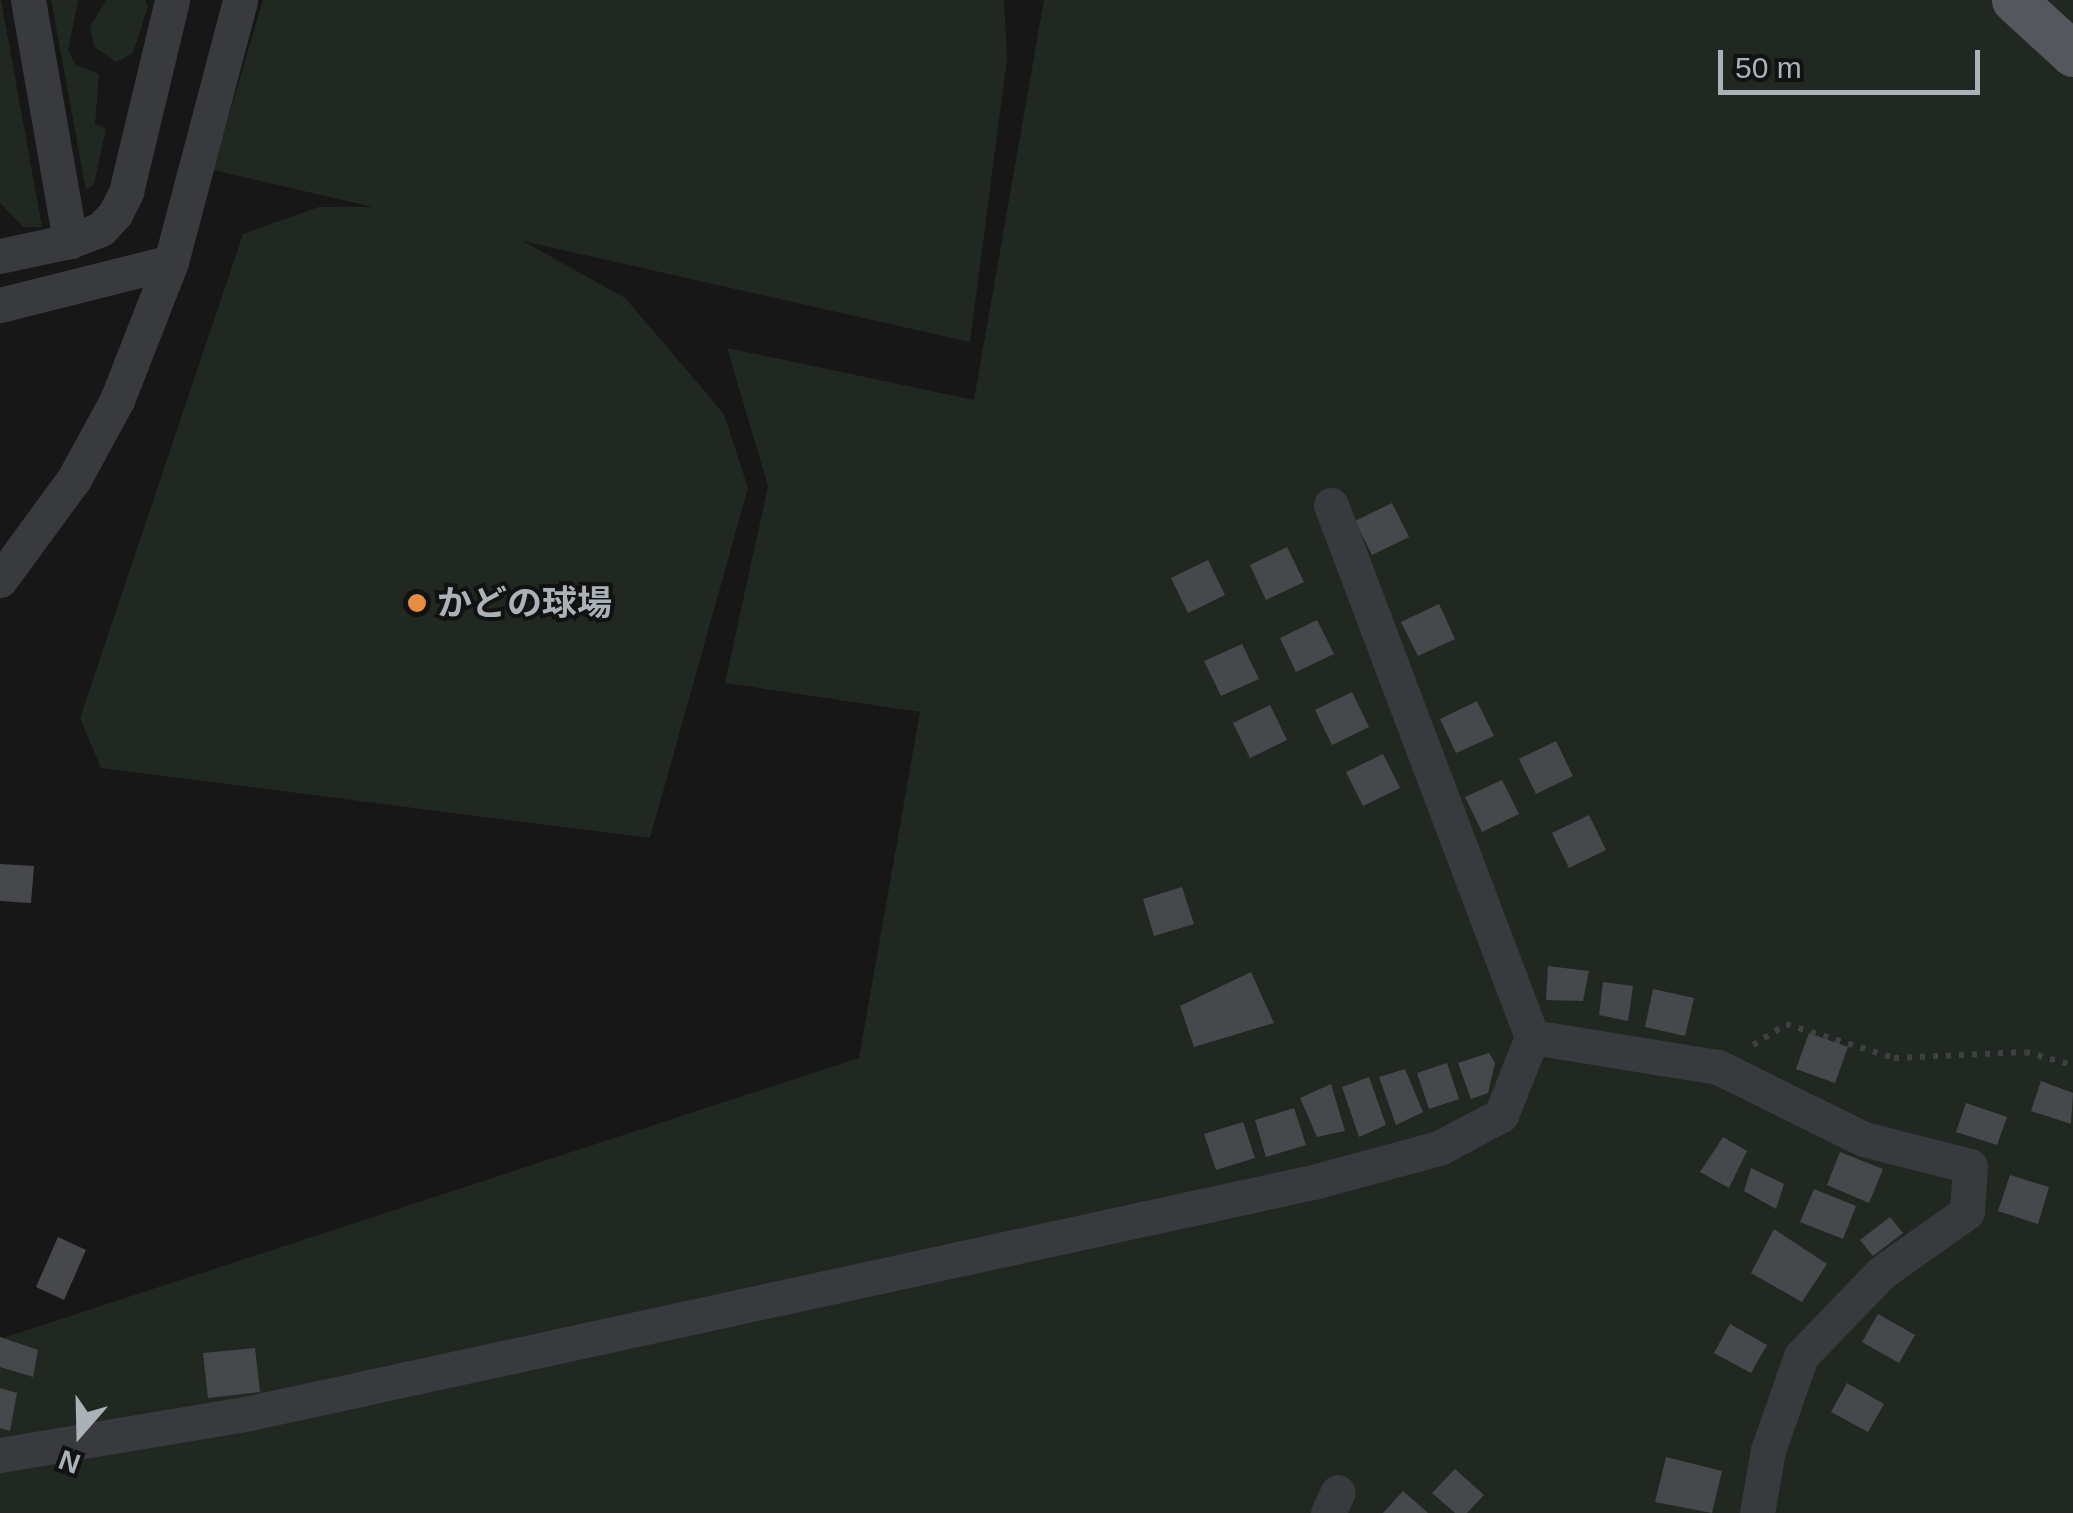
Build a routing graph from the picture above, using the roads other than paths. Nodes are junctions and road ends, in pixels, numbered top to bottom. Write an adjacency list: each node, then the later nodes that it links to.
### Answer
1 (28, 0): 6 (street)
2 (172, 0): 6 (street)
3 (240, 0): 8 (street)
4 (2014, 0): 5 (main road)
5 (2073, 54)
6 (70, 241): 7 (street)
7 (0, 256)
8 (172, 262): 9 (street); 11 (street)
9 (0, 305)
10 (1331, 505): 12 (street)
11 (0, 580)
12 (1532, 1038): 13 (street); 14 (street)
13 (0, 1455)
14 (1757, 1513)

